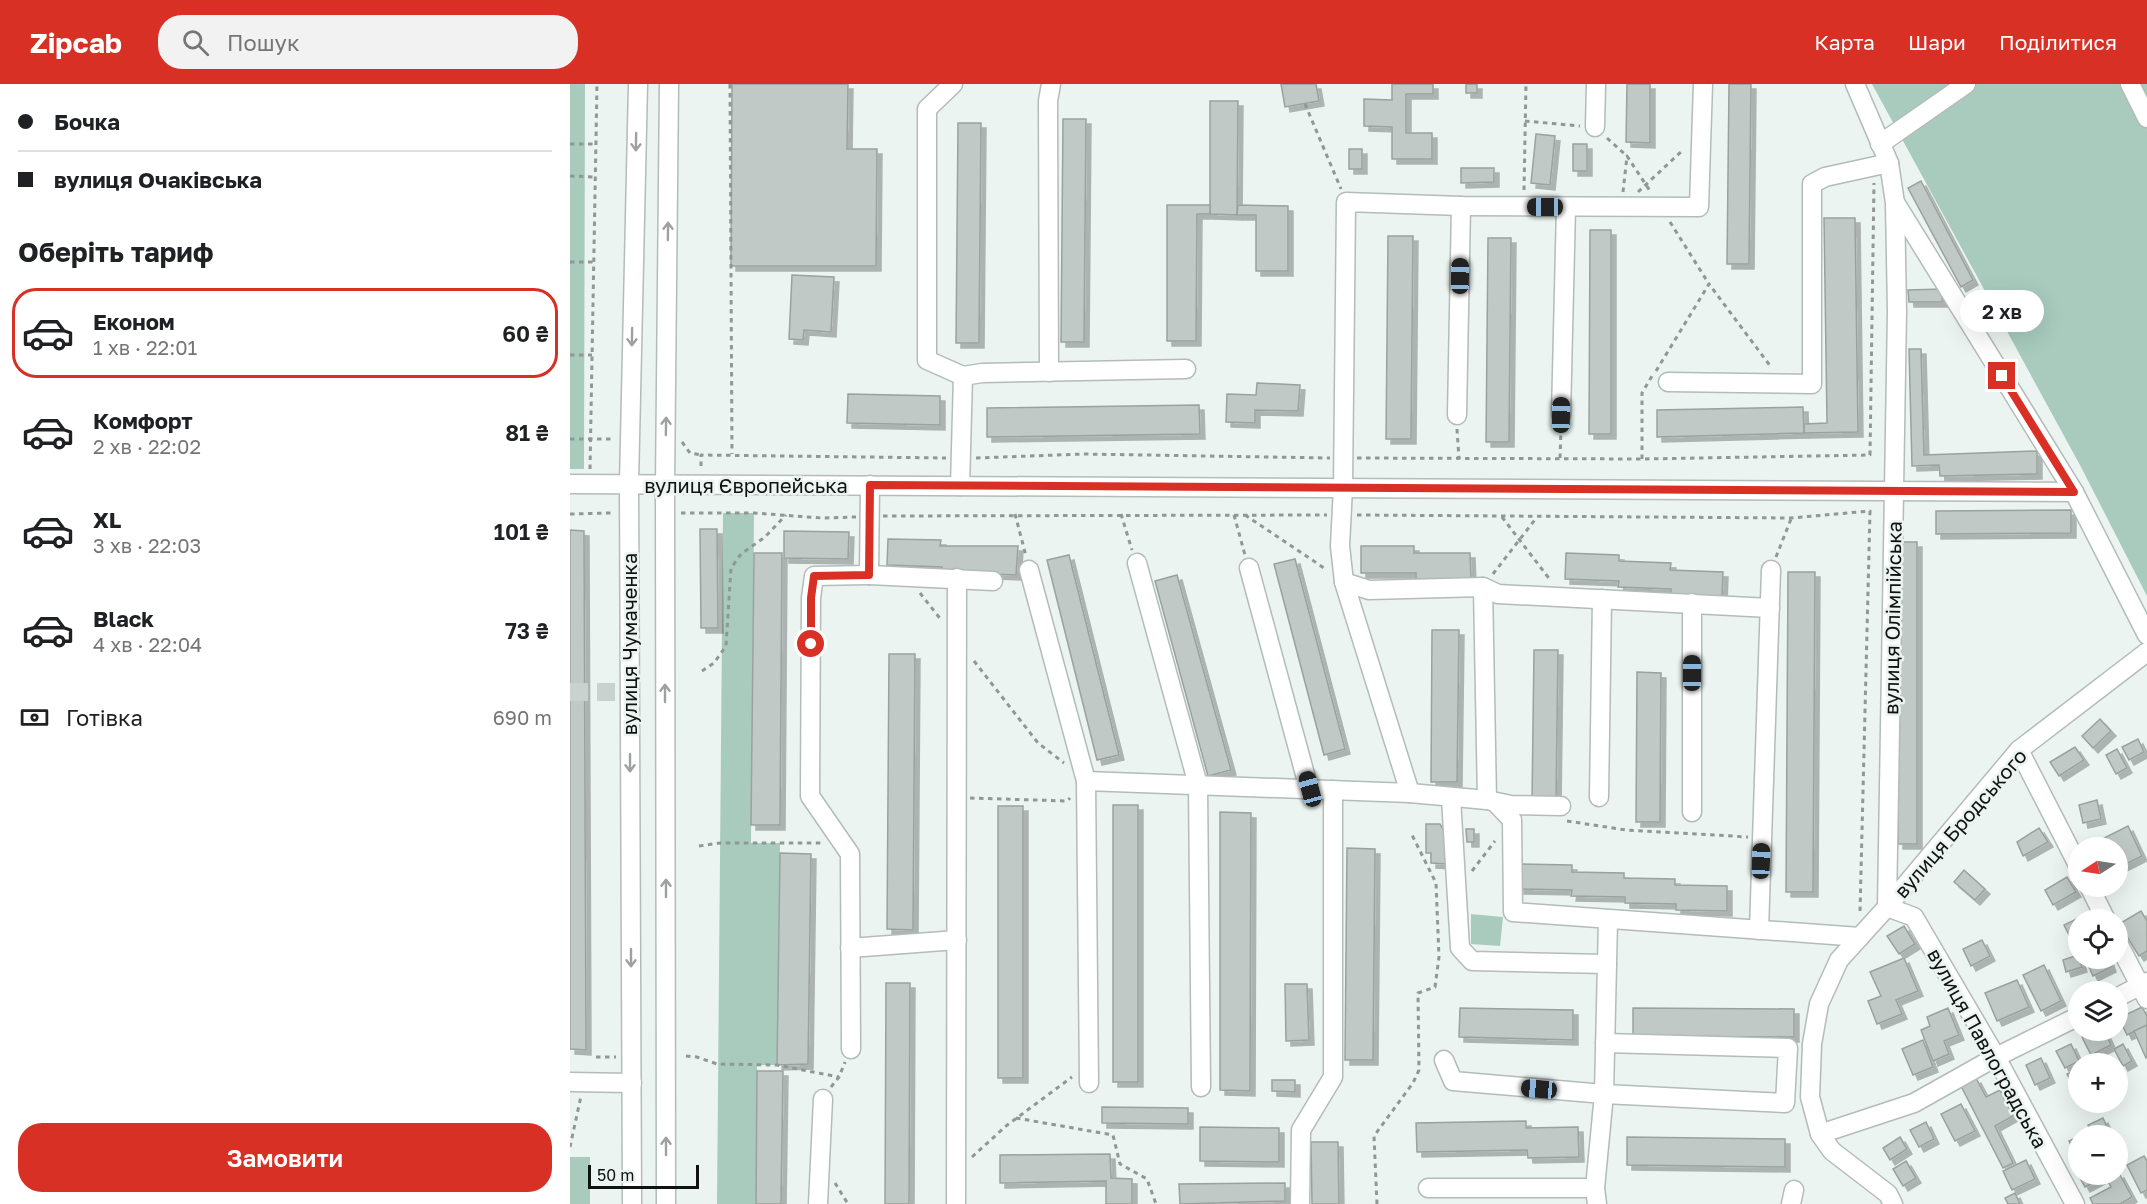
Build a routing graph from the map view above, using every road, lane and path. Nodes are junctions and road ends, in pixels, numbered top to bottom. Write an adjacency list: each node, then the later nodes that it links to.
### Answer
1 (597, 84): 19 (path)
2 (638, 84): 56 (street, вулиця Чумаченка, one-way to 56)
3 (669, 84): 57 (street, вулиця Чумаченка, one-way to 3)
4 (730, 84): 47 (path)
5 (953, 84): 37 (street)
6 (1051, 84): 36 (street)
7 (1526, 84): 15 (path)
8 (1596, 84): 16 (street)
9 (1702, 84): 17 (street)
10 (1855, 84): 20 (street, вулиця Олімпійська)
11 (1966, 84): 20 (street)
12 (2130, 84): 14 (street)
13 (1305, 104): 25 (path)
14 (2147, 118)
15 (1526, 121): 16 (path); 28 (path)
16 (1595, 127): 21 (path)
17 (1701, 134): 30 (path); 30 (street)
18 (570, 144): 19 (path)
19 (596, 144): 24 (path)
20 (1880, 144): 22 (street, вулиця Олімпійська)
21 (1627, 156)
22 (1881, 165): 26 (street, вулиця Олімпійська); 39 (street); 52 (path)
23 (570, 177): 24 (path)
24 (595, 177): 32 (path)
25 (1346, 202): 27 (street); 49 (street)
26 (1895, 202): 61 (street, вулиця Олімпійська); 62 (street)
27 (1461, 207): 28 (street); 40 (street)
28 (1524, 207): 29 (street)
29 (1566, 207): 30 (street); 41 (street)
30 (1622, 207)
31 (570, 262): 32 (path)
32 (594, 262): 34 (path)
33 (570, 355): 34 (path)
34 (592, 355): 45 (path)
35 (1186, 369): 36 (street)
36 (1049, 372): 37 (street)
37 (963, 376): 48 (street)
38 (1668, 382): 39 (street)
39 (1784, 383): 52 (path)
40 (1456, 415): 50 (path)
41 (1561, 415): 51 (path)
42 (681, 437): 46 (path)
43 (612, 438): 45 (path)
44 (570, 439): 45 (path)
45 (590, 439): 54 (path)
46 (701, 454): 47 (path); 53 (path)
47 (732, 455): 48 (path)
48 (961, 458): 49 (path); 59 (street)
49 (1343, 458): 50 (path); 60 (street)
50 (1459, 459): 51 (path)
51 (1560, 459): 52 (path)
52 (1642, 459)
53 (701, 466)
54 (590, 470)
55 (570, 484): 56 (street, вулиця Європейська)
56 (629, 484): 57 (street, вулиця Європейська); 136 (street, вулиця Чумаченка, one-way to 136)
57 (665, 484): 58 (street, вулиця Європейська); 147 (street, вулиця Чумаченка, one-way to 57)
58 (870, 485): 59 (street, вулиця Європейська); 72 (street)
59 (960, 486): 60 (street, вулиця Європейська)
60 (1343, 488): 61 (street, вулиця Європейська); 71 (street)
61 (1894, 490): 62 (street, вулиця Європейська); 114 (street, вулиця Олімпійська)
62 (2074, 492): 91 (street)
63 (610, 513): 65 (path)
64 (681, 513): 70 (path)
65 (570, 514)
66 (1015, 514): 67 (path); 72 (path); 79 (path)
67 (1121, 514): 68 (path); 77 (path)
68 (1234, 514): 69 (path); 78 (path)
69 (1244, 514): 71 (path); 85 (path)
70 (786, 515): 72 (path); 94 (path)
71 (1341, 515): 73 (path); 85 (street)
72 (870, 516): 81 (street)
73 (1501, 517): 74 (path); 76 (path)
74 (1537, 517): 75 (path); 76 (path)
75 (1791, 518): 80 (path); 118 (path)
76 (1520, 539): 86 (path); 87 (path)
77 (1137, 563): 97 (street)
78 (1249, 568): 98 (street)
79 (1029, 570): 96 (street)
80 (1771, 570): 90 (street)
81 (869, 575): 82 (street); 110 (street)
82 (907, 577): 83 (street); 92 (path)
83 (957, 578): 84 (street); 92 (street)
84 (993, 581)
85 (1344, 582): 86 (street); 100 (street)
86 (1483, 587): 87 (street); 104 (street)
87 (1562, 597): 88 (street)
88 (1602, 599): 89 (street); 102 (street)
89 (1692, 603): 90 (street); 105 (street)
90 (1770, 608): 109 (street)
91 (2147, 635)
92 (957, 640): 96 (path); 101 (street)
93 (2147, 652): 95 (street, вулиця Бродського)
94 (702, 670)
95 (2019, 750): 112 (street); 114 (street, вулиця Бродського)
96 (1086, 781): 97 (street); 101 (path); 133 (street)
97 (1198, 785): 98 (street); 137 (street)
98 (1310, 789): 99 (street)
99 (1333, 790): 100 (street); 151 (street)
100 (1410, 793): 103 (street)
101 (957, 797): 119 (street)
102 (1599, 797)
103 (1451, 798): 104 (street); 113 (street)
104 (1491, 801): 106 (street); 107 (street)
105 (1692, 812)
106 (1561, 813): 109 (path)
107 (1512, 820): 113 (path); 116 (street)
108 (1412, 835): 115 (path)
109 (1762, 838): 117 (street)
110 (842, 843): 111 (path); 120 (street)
111 (699, 846)
112 (2068, 846)
113 (1457, 891): 115 (path); 122 (street)
114 (1887, 907): 118 (street); 131 (street, вулиця Павлоградська)
115 (1437, 916): 152 (path)
116 (1608, 920): 117 (street); 122 (street)
117 (1759, 930): 118 (street)
118 (1860, 937): 141 (street)
119 (957, 940): 120 (street); 143 (street)
120 (850, 948): 127 (street)
121 (2128, 960): 123 (street)
122 (1607, 963): 126 (street)
123 (2145, 989): 124 (street)
124 (2128, 994)
125 (2068, 1021): 131 (street)
126 (1605, 1043): 138 (street); 138 (street)
127 (851, 1049): 134 (path)
128 (596, 1056): 130 (path)
129 (686, 1056): 134 (path)
130 (617, 1057)
131 (1996, 1057): 141 (street); 154 (street, вулиця Павлоградська)
132 (1444, 1060): 138 (street)
133 (1088, 1074): 140 (path)
134 (839, 1077): 139 (path)
135 (577, 1082): 136 (street); 142 (path)
136 (632, 1083): 146 (street, вулиця Чумаченка)
137 (1201, 1087)
138 (1604, 1094): 145 (street)
139 (823, 1099): 148 (street)
140 (1016, 1118): 143 (path); 150 (path)
141 (1820, 1134): 153 (street)
142 (570, 1147)
143 (956, 1171): 149 (street)
144 (1428, 1188): 145 (street)
145 (1596, 1196)
146 (632, 1204)
147 (666, 1204)
148 (818, 1204)
149 (956, 1204)
150 (1156, 1204)
151 (1300, 1204)
152 (1377, 1204)
153 (1893, 1204)
154 (2075, 1204)

